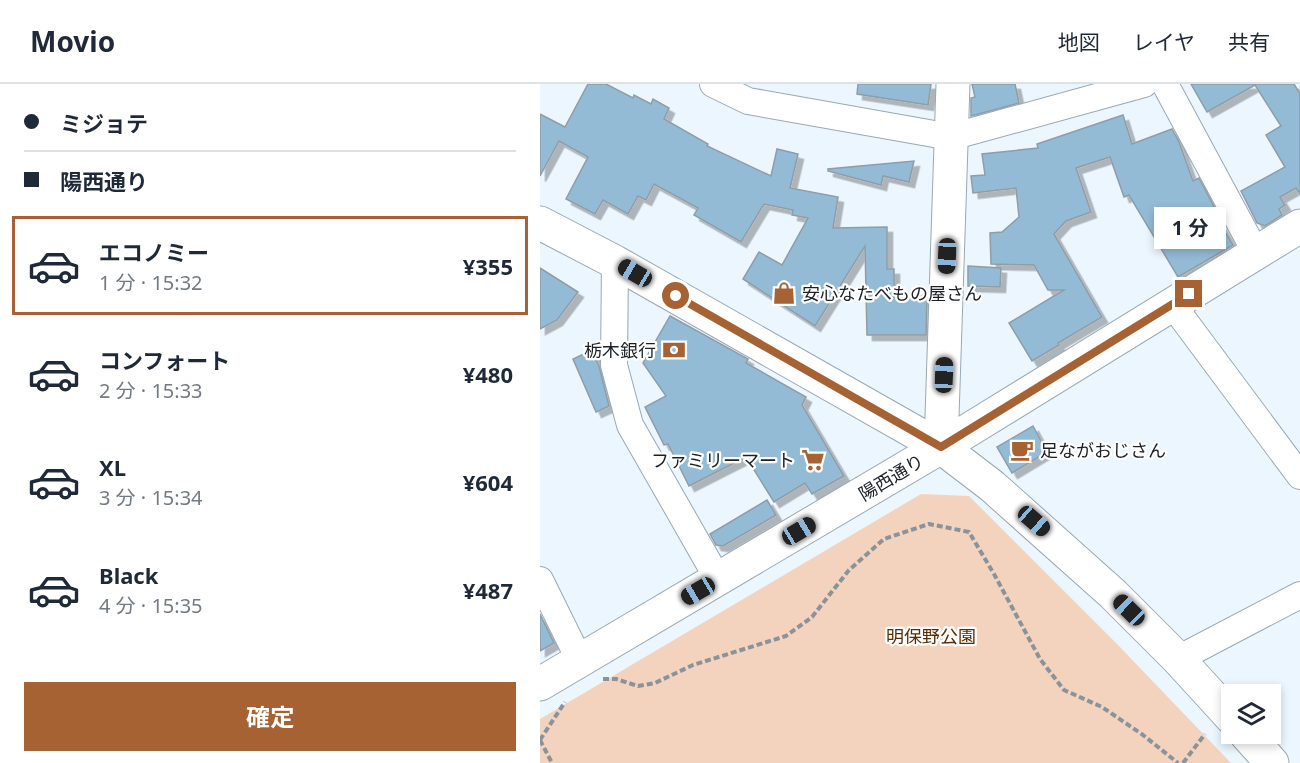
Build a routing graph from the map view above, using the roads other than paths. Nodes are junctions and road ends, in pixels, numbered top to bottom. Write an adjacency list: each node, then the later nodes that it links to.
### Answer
1 (713, 84): 5 (street)
2 (953, 84): 5 (street)
3 (1144, 84): 5 (street)
4 (1165, 84): 8 (street)
5 (951, 137): 11 (street)
6 (540, 223): 9 (street)
7 (1300, 226): 8 (street, 陽西通り)
8 (1256, 253): 10 (street, 陽西通り)
9 (615, 261): 11 (street); 13 (street)
10 (1172, 304): 11 (street, 陽西通り); 12 (street)
11 (941, 447): 13 (street, 陽西通り); 16 (street)
12 (1300, 476)
13 (718, 579): 17 (street, 陽西通り)
14 (540, 580): 17 (street)
15 (1300, 595): 16 (street)
16 (1178, 658): 19 (street)
17 (586, 670): 18 (street, 陽西通り)
18 (555, 690)
19 (1218, 726)
20 (1255, 744): 21 (street)
21 (1272, 763)

